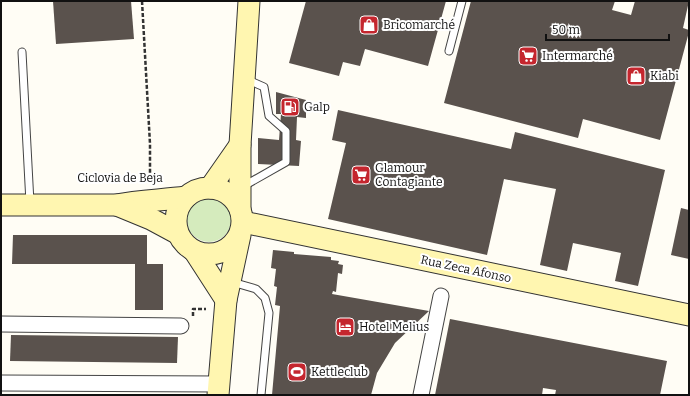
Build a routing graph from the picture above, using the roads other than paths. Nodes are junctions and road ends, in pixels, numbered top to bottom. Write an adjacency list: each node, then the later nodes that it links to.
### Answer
1 (249, 1): 5 (main road)
2 (462, 1): 3 (lane)
3 (449, 51)
4 (22, 52): 11 (lane)
5 (244, 78): 6 (main road); 8 (lane)
6 (240, 145): 7 (main road); 8 (main road)
7 (210, 188): 9 (main road); 13 (main road)
8 (240, 188): 13 (main road)
9 (186, 197): 12 (main road); 14 (main road)
10 (1, 205): 11 (main road)
11 (31, 205): 12 (main road)
12 (116, 205): 14 (main road)
13 (241, 222): 15 (main road); 17 (main road); 18 (main road, Rua Zeca Afonso)
14 (177, 233): 15 (main road)
15 (195, 252): 17 (main road)
16 (441, 296): 24 (street)
17 (227, 297): 22 (main road); 23 (lane)
18 (689, 315)
19 (1, 324): 20 (street)
20 (180, 326)
21 (1, 382): 22 (street)
22 (219, 390)
23 (261, 395)
24 (421, 395)

